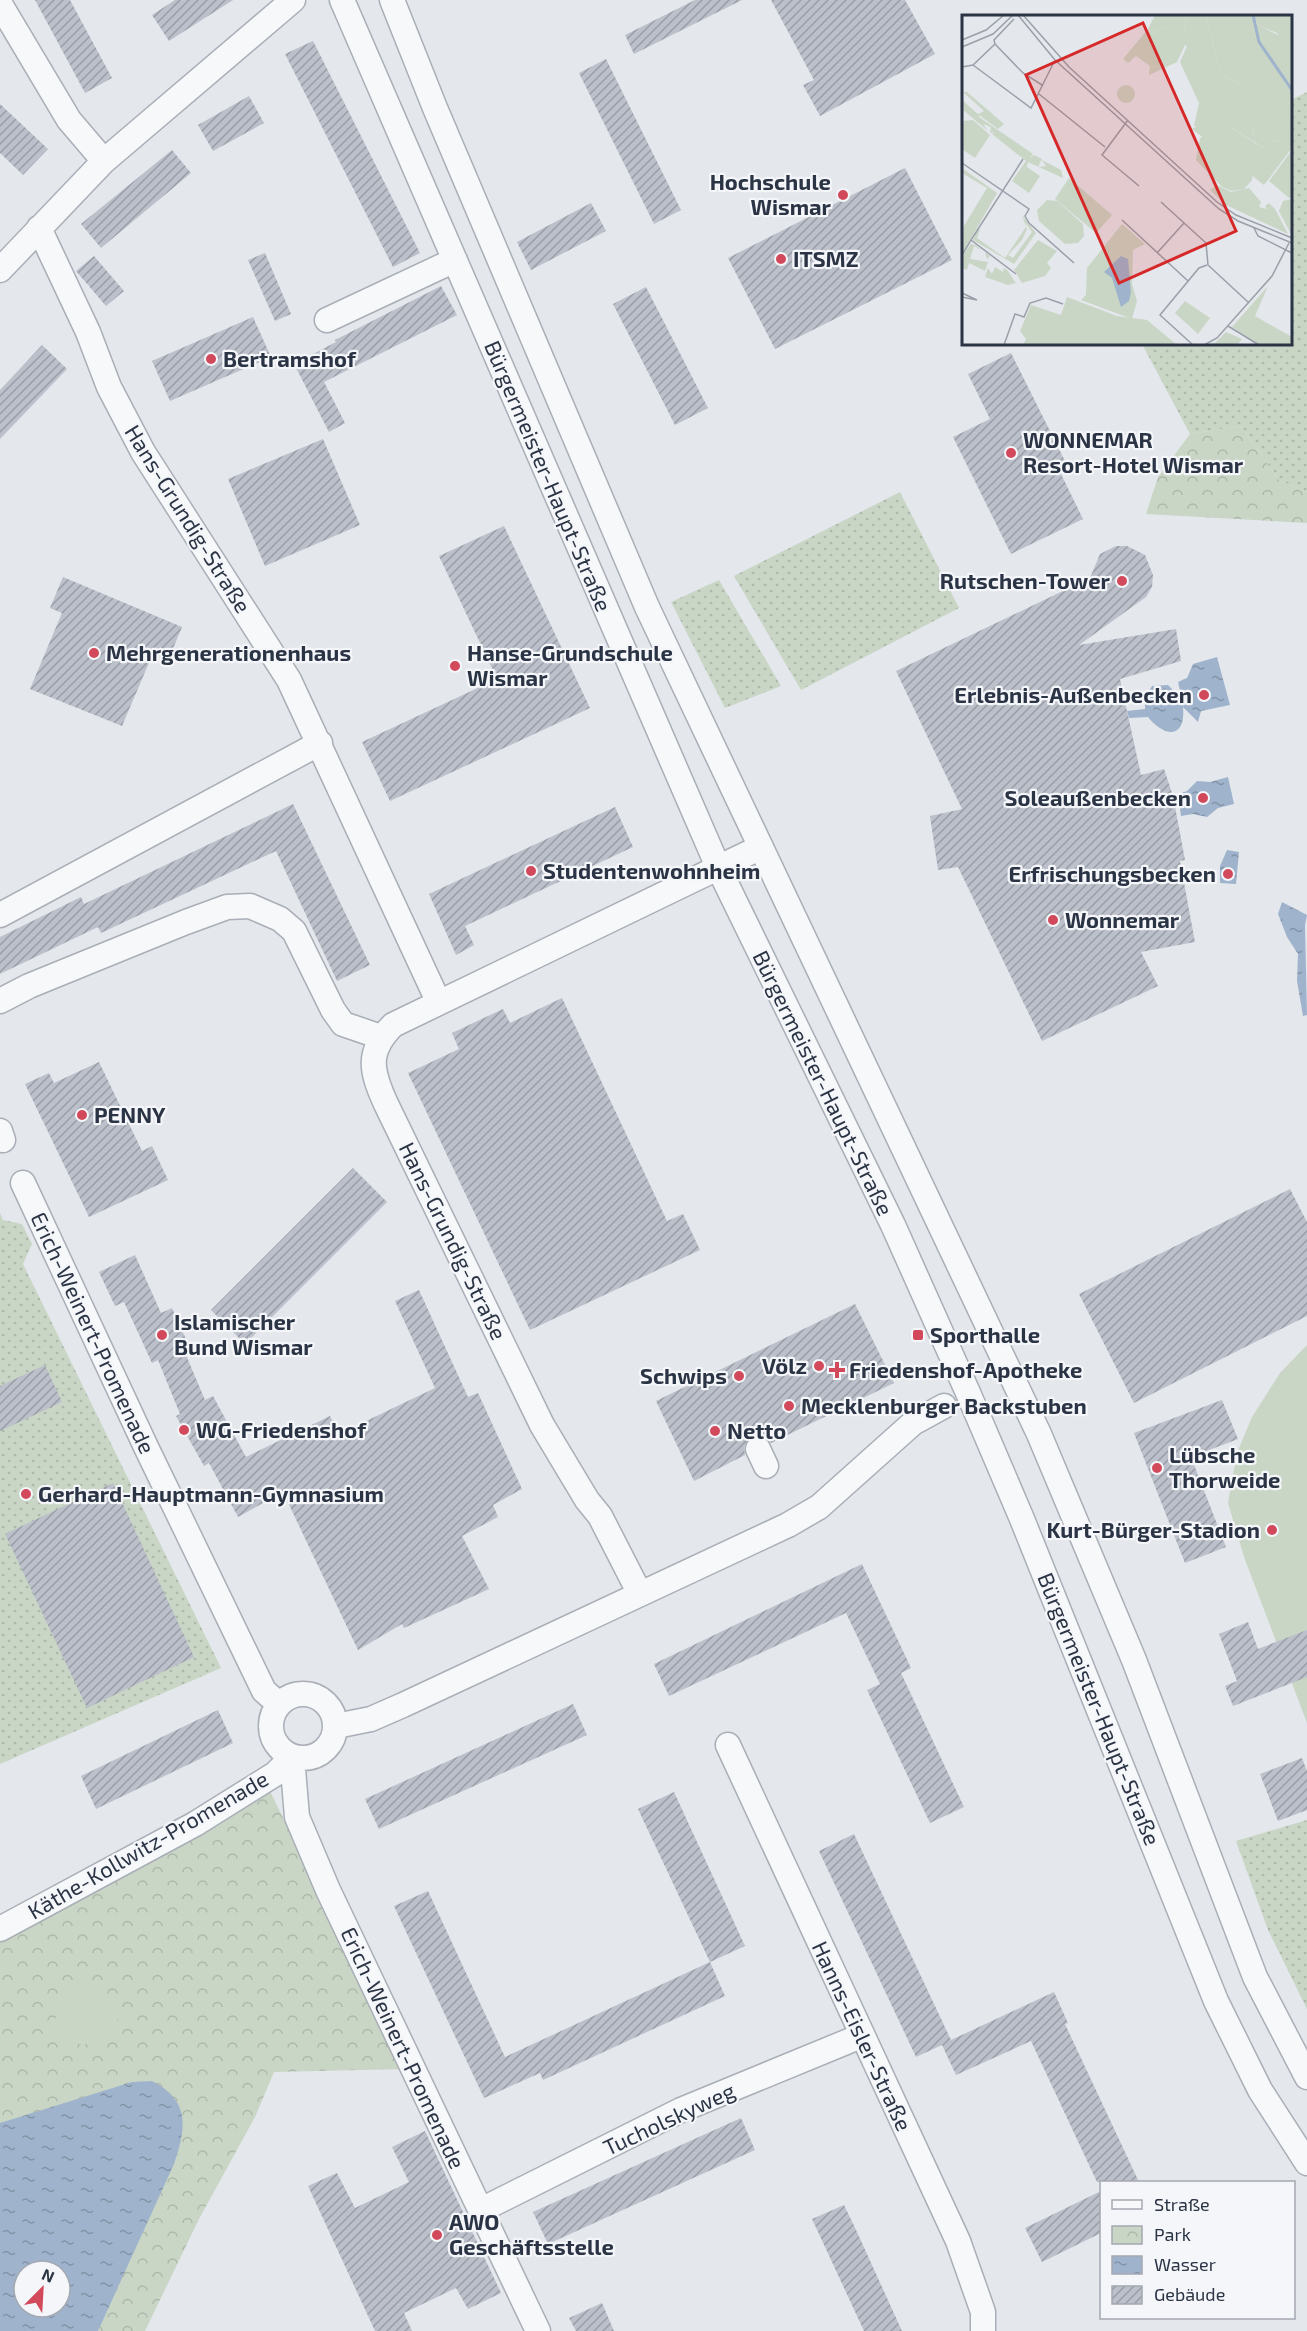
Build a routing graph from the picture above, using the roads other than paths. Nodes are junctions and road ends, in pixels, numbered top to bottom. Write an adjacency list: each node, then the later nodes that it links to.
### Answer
1 (293, 0): 5 (street)
2 (342, 0): 7 (street, Bürgermeister-Haupt-Straße)
3 (392, 0): 11 (street, Bürgermeister-Haupt-Straße)
4 (0, 4): 5 (street)
5 (104, 162): 6 (street)
6 (39, 228): 8 (street); 10 (street, Hans-Grundig-Straße)
7 (455, 260): 9 (street); 12 (street, Bürgermeister-Haupt-Straße)
8 (0, 270)
9 (327, 320)
10 (320, 743): 13 (street); 15 (street, Hans-Grundig-Straße)
11 (761, 848): 12 (street); 26 (street, Bürgermeister-Haupt-Straße)
12 (718, 867): 15 (street); 27 (street, Bürgermeister-Haupt-Straße)
13 (0, 915)
14 (0, 1001): 16 (street)
15 (438, 1001): 16 (street)
16 (381, 1037): 19 (street, Hans-Grundig-Straße)
17 (23, 1184): 20 (street, Erich-Weinert-Promenade)
18 (944, 1406): 19 (street)
19 (640, 1594): 21 (street)
20 (279, 1704): 21 (street); 23 (street, Käthe-Kollwitz-Promenade)
21 (336, 1709): 23 (street, Käthe-Kollwitz-Promenade)
22 (728, 1745): 25 (street, Hanns-Eisler-Straße)
23 (292, 1757): 24 (street, Käthe-Kollwitz-Promenade); 28 (street, Erich-Weinert-Promenade)
24 (0, 1929)
25 (861, 2036): 28 (street, Tucholskyweg); 30 (street, Hanns-Eisler-Straße)
26 (1307, 2077)
27 (1307, 2163)
28 (481, 2210): 29 (street, Erich-Weinert-Promenade)
29 (538, 2331)
30 (983, 2331)

